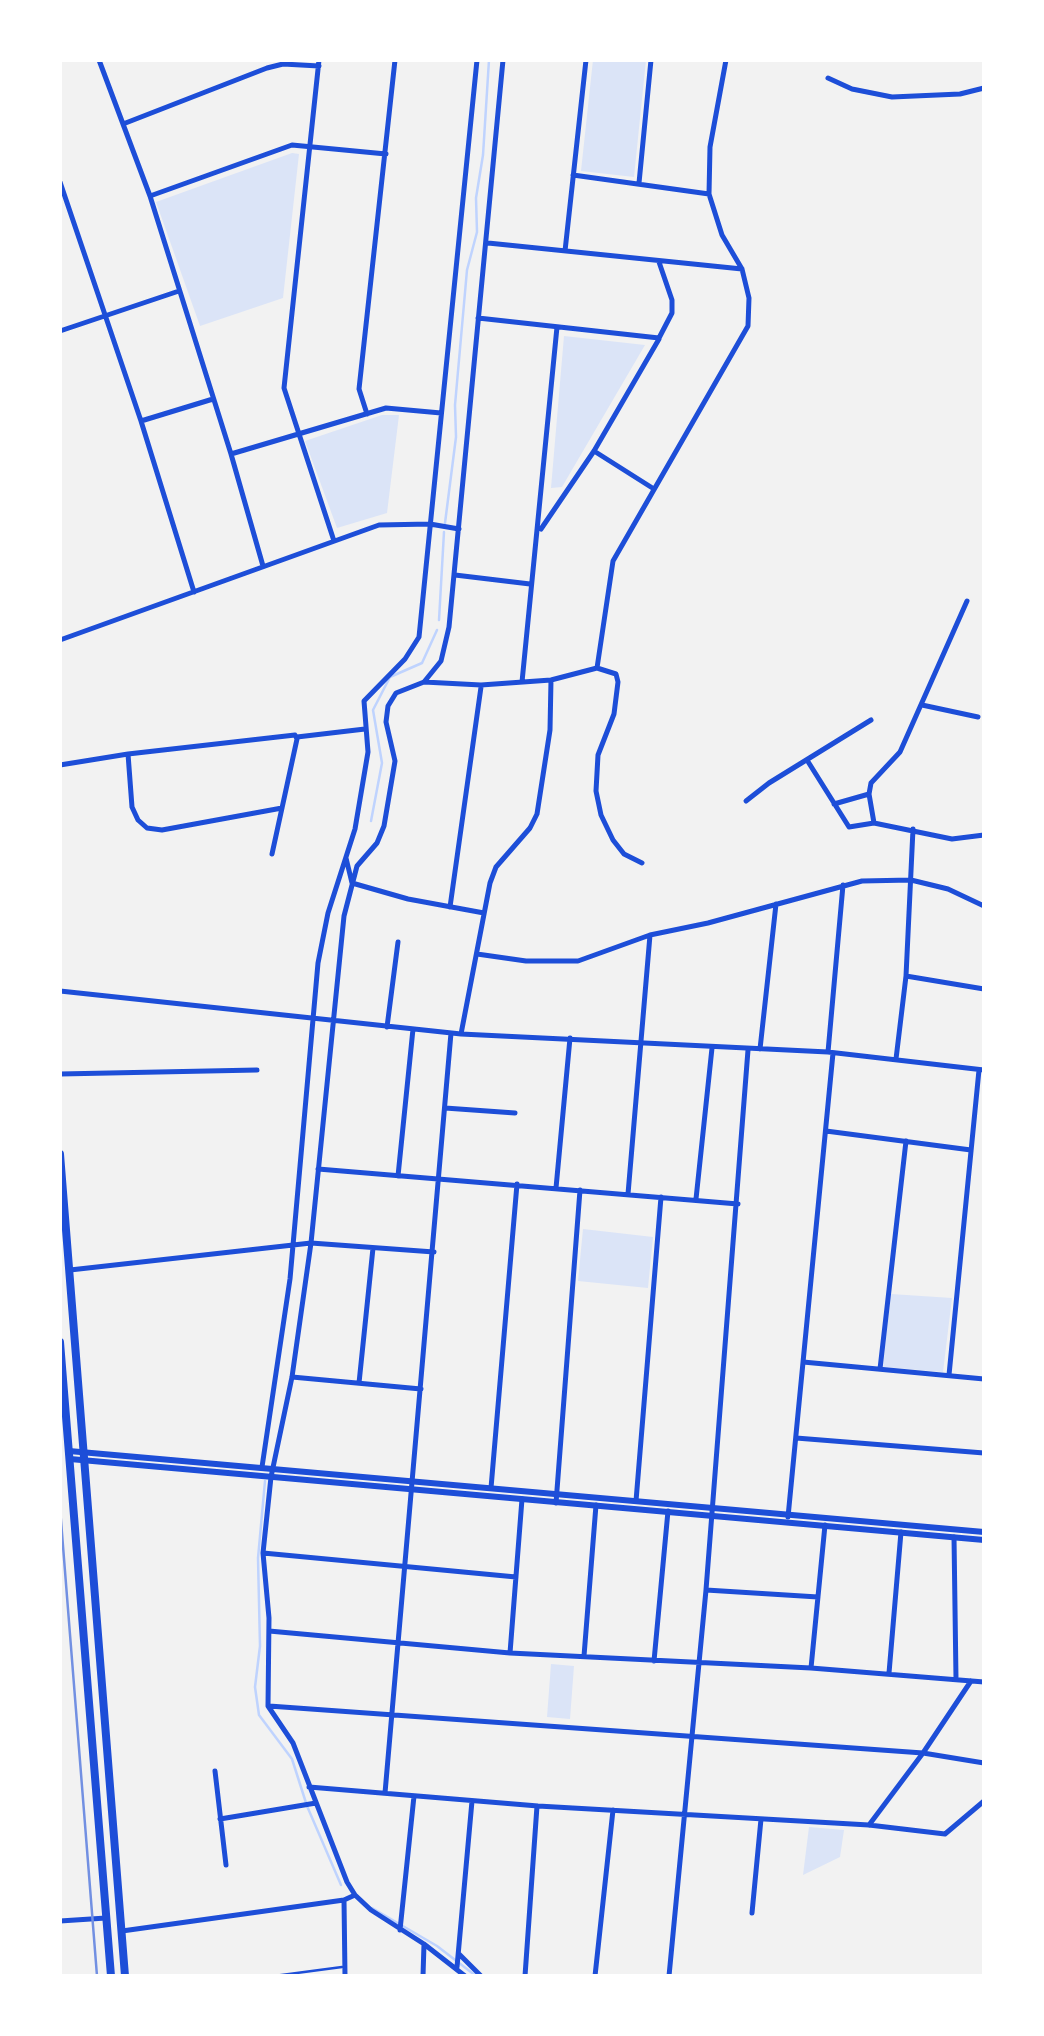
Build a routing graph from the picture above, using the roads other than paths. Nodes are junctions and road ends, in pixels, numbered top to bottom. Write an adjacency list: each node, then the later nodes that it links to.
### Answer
1 (98, 60): 11 (street)
2 (395, 60): 13 (street)
3 (477, 60): 30 (street)
4 (503, 60): 19 (street)
5 (586, 60): 14 (street)
6 (651, 60): 16 (street)
7 (726, 60): 17 (street)
8 (319, 63): 11 (street); 12 (street)
9 (828, 78): 10 (street)
10 (984, 88)
11 (123, 124): 18 (street)
12 (310, 145): 13 (street); 18 (street); 33 (street)
13 (386, 154): 31 (street)
14 (574, 175): 16 (street); 20 (street)
15 (60, 182): 24 (street)
16 (639, 182): 17 (street)
17 (710, 194): 22 (street)
18 (150, 196): 23 (street)
19 (488, 243): 20 (street); 25 (street)
20 (566, 251): 21 (street)
21 (659, 262): 22 (street); 28 (street)
22 (742, 269): 36 (street)
23 (178, 291): 24 (street); 29 (street)
24 (104, 316): 27 (street); 32 (street)
25 (478, 318): 26 (street); 38 (street)
26 (557, 327): 28 (street); 39 (street)
27 (60, 331)
28 (659, 338): 34 (street)
29 (213, 399): 32 (street); 35 (street)
30 (441, 413): 31 (street); 37 (street)
31 (367, 414): 33 (street)
32 (141, 421): 44 (street)
33 (300, 434): 35 (street); 40 (street)
34 (594, 451): 36 (street); 39 (street)
35 (232, 454): 41 (street)
36 (655, 490): 47 (street)
37 (430, 524): 38 (street); 40 (street); 55 (street)
38 (459, 528): 42 (street)
39 (539, 532): 43 (street)
40 (334, 540): 41 (street)
41 (262, 566): 44 (street)
42 (455, 575): 43 (street); 49 (street)
43 (530, 584): 50 (street)
44 (194, 592): 46 (street)
45 (967, 601): 52 (street)
46 (60, 640)
47 (597, 668): 48 (street); 69 (street)
48 (552, 680): 50 (street); 76 (street)
49 (424, 682): 51 (street); 71 (street)
50 (522, 682): 51 (street)
51 (481, 685): 75 (street)
52 (921, 704): 53 (street); 60 (street)
53 (978, 717)
54 (871, 720): 58 (street)
55 (365, 729): 56 (street); 68 (street)
56 (297, 738): 57 (street); 63 (street)
57 (128, 754): 59 (street); 63 (street)
58 (807, 760): 61 (street); 62 (street)
59 (60, 766)
60 (869, 794): 62 (street); 64 (street)
61 (746, 801)
62 (834, 804): 64 (street)
63 (282, 808): 67 (street)
64 (874, 823): 65 (street)
65 (914, 829): 66 (street); 70 (street)
66 (984, 835)
67 (272, 854)
68 (346, 856): 71 (street); 83 (street)
69 (642, 864)
70 (911, 880): 72 (street); 74 (street); 80 (street)
71 (352, 883): 75 (street); 84 (street)
72 (844, 884): 73 (street); 94 (street)
73 (776, 904): 77 (street); 92 (street)
74 (984, 906)
75 (450, 907): 76 (street)
76 (484, 913): 79 (street)
77 (650, 934): 79 (street); 90 (street)
78 (398, 942): 85 (street)
79 (477, 954): 88 (street)
80 (906, 976): 81 (street); 95 (street)
81 (984, 989)
82 (60, 991): 83 (street)
83 (314, 1019): 84 (street); 116 (street)
84 (331, 1021): 85 (street); 105 (street)
85 (387, 1027): 86 (street)
86 (412, 1029): 87 (street); 106 (street)
87 (452, 1033): 88 (street); 99 (street)
88 (461, 1034): 89 (street)
89 (570, 1038): 90 (street); 109 (street)
90 (642, 1042): 91 (street); 111 (street)
91 (712, 1048): 93 (street); 113 (street)
92 (760, 1048): 93 (street); 94 (street)
93 (748, 1050): 114 (street)
94 (831, 1052): 95 (street); 101 (street)
95 (896, 1058): 97 (street)
96 (258, 1070): 98 (street)
97 (982, 1070): 103 (street)
98 (60, 1074)
99 (445, 1108): 100 (street); 107 (street)
100 (515, 1113)
101 (826, 1131): 102 (street); 121 (street)
102 (906, 1142): 103 (street); 122 (street)
103 (971, 1150): 123 (street)
104 (60, 1154): 119 (highway)
105 (317, 1169): 106 (street); 115 (street)
106 (398, 1176): 107 (street)
107 (438, 1181): 108 (street); 118 (street)
108 (516, 1184): 109 (street); 136 (street)
109 (556, 1188): 110 (street)
110 (580, 1190): 111 (street); 137 (street)
111 (628, 1194): 112 (street)
112 (661, 1197): 113 (street); 139 (street)
113 (696, 1200): 114 (street)
114 (738, 1204): 142 (street)
115 (310, 1243): 116 (street); 117 (street); 124 (street)
116 (292, 1245): 119 (street); 132 (street)
117 (373, 1248): 118 (street); 126 (street)
118 (434, 1252): 127 (street)
119 (70, 1270): 131 (highway)
120 (60, 1342): 130 (highway)
121 (803, 1362): 122 (street); 128 (street)
122 (880, 1369): 123 (street)
123 (948, 1376): 125 (street)
124 (292, 1378): 126 (street); 133 (street)
125 (984, 1379)
126 (359, 1383): 127 (street)
127 (421, 1388): 135 (street)
128 (796, 1438): 129 (street); 143 (street)
129 (984, 1453)
130 (70, 1455): 131 (street); 186 (highway)
131 (85, 1456): 132 (street); 134 (street); 189 (highway)
132 (262, 1467): 133 (street)
133 (274, 1468): 134 (street); 135 (street)
134 (271, 1477): 135 (street); 148 (street)
135 (412, 1484): 136 (street); 138 (street); 149 (street)
136 (491, 1488): 137 (street)
137 (557, 1498): 138 (street); 139 (street); 140 (street)
138 (522, 1499): 150 (street)
139 (636, 1502): 142 (street)
140 (596, 1505): 141 (street); 156 (street)
141 (668, 1512): 142 (street); 157 (street)
142 (712, 1512): 143 (street); 151 (street)
143 (788, 1518): 144 (street); 146 (street)
144 (825, 1525): 145 (street); 152 (street)
145 (901, 1532): 147 (street); 160 (street)
146 (984, 1536): 147 (street)
147 (954, 1537): 161 (street)
148 (264, 1553): 149 (street); 153 (street)
149 (405, 1566): 150 (street); 154 (street)
150 (516, 1577): 155 (street)
151 (706, 1590): 152 (street); 158 (street)
152 (819, 1597): 159 (street)
153 (270, 1631): 154 (street); 164 (street)
154 (399, 1645): 155 (street); 165 (street)
155 (510, 1653): 156 (street)
156 (584, 1656): 157 (street)
157 (654, 1660): 158 (street)
158 (700, 1664): 159 (street); 166 (street)
159 (811, 1668): 160 (street)
160 (889, 1673): 161 (street)
161 (956, 1679): 162 (street)
162 (972, 1680): 163 (street); 167 (street)
163 (984, 1682)
164 (268, 1706): 165 (street); 170 (street)
165 (393, 1714): 166 (street); 171 (street)
166 (692, 1736): 167 (street); 178 (street)
167 (923, 1754): 168 (street); 181 (street)
168 (984, 1763)
169 (215, 1771): 179 (street)
170 (309, 1787): 171 (street); 175 (street)
171 (384, 1793): 172 (street)
172 (414, 1796): 173 (street); 188 (street)
173 (472, 1800): 176 (street); 191 (street)
174 (984, 1800): 181 (street)
175 (316, 1804): 179 (street); 183 (street)
176 (537, 1806): 177 (street); 201 (street)
177 (612, 1810): 178 (street); 202 (street)
178 (686, 1813): 180 (street); 203 (street)
179 (220, 1819): 182 (street)
180 (761, 1819): 181 (street); 185 (street)
181 (869, 1825)
182 (226, 1865)
183 (355, 1895): 184 (street); 188 (street)
184 (344, 1900): 189 (street); 192 (street)
185 (752, 1914)
186 (106, 1918): 187 (street); 194 (highway)
187 (60, 1922)
188 (400, 1930): 190 (street)
189 (122, 1931): 195 (highway)
190 (424, 1944): 193 (street); 198 (street)
191 (458, 1953): 193 (street); 200 (street)
192 (346, 1966): 196 (lane); 197 (street)
193 (457, 1967): 199 (street)
194 (110, 1976)
195 (125, 1976)
196 (274, 1976)
197 (345, 1976)
198 (422, 1976)
199 (465, 1976)
200 (481, 1976)
201 (525, 1976)
202 (595, 1976)
203 (669, 1976)

